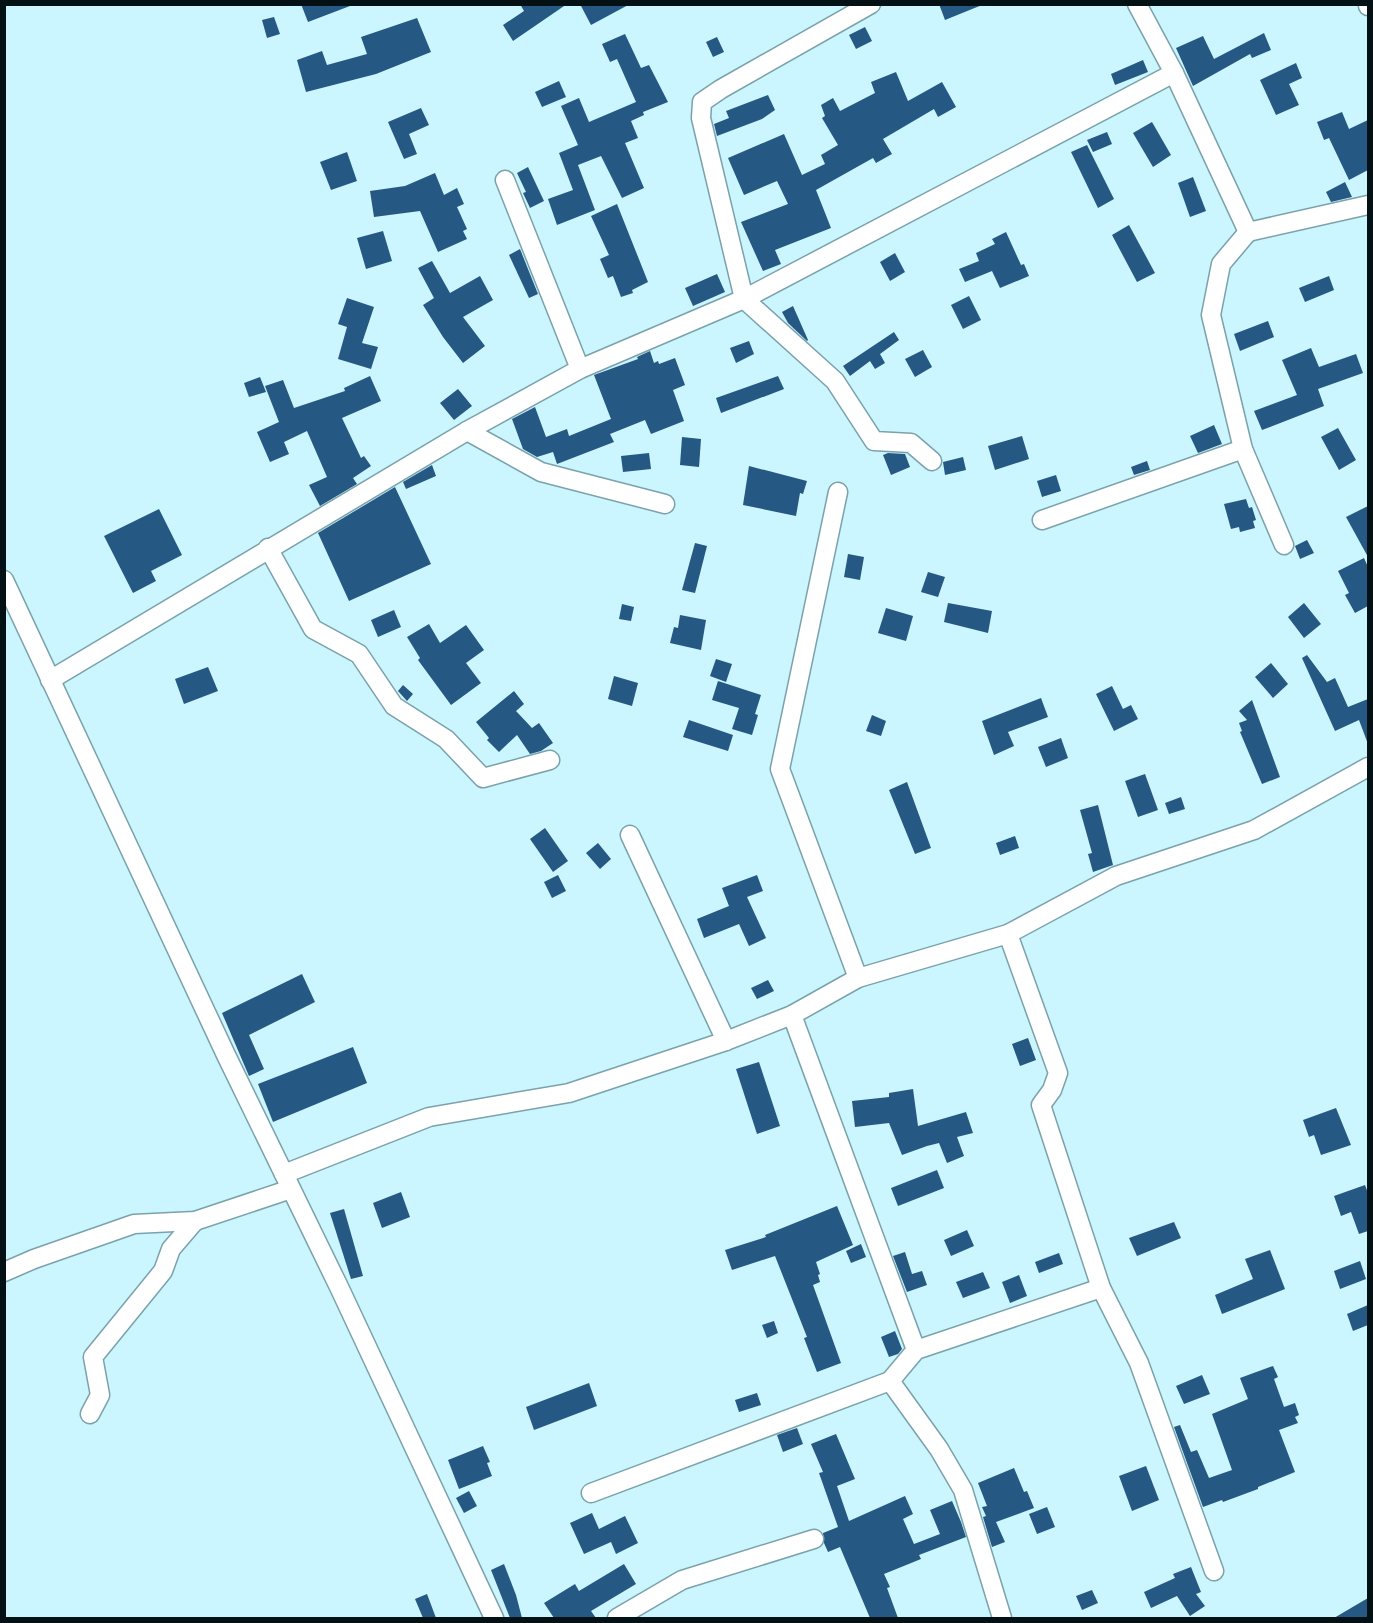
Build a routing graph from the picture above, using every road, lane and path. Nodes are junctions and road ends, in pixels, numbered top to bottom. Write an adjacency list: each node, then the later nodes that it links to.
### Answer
1 (871, 4): 7 (street)
2 (1137, 4): 3 (street)
3 (1174, 73): 6 (street); 7 (street)
4 (505, 180): 8 (street)
5 (1368, 206): 6 (street)
6 (1248, 232): 10 (street)
7 (744, 299): 8 (street); 11 (street)
8 (580, 369): 9 (street)
9 (467, 431): 13 (street); 16 (street)
10 (1243, 449): 14 (street); 15 (street)
11 (932, 461)
12 (838, 492): 23 (street)
13 (665, 504)
14 (1042, 520)
15 (1284, 545)
16 (268, 548): 18 (street); 19 (street)
17 (4, 580): 18 (street)
18 (50, 680): 26 (street)
19 (550, 760)
20 (1368, 767): 22 (street)
21 (630, 835): 25 (street)
22 (1008, 934): 23 (street); 29 (street)
23 (858, 978): 24 (street)
24 (792, 1015): 25 (street); 30 (street)
25 (726, 1041): 26 (street)
26 (287, 1181): 27 (street); 36 (street)
27 (195, 1221): 28 (street); 32 (street)
28 (4, 1272)
29 (1101, 1288): 30 (street); 35 (street)
30 (916, 1350): 31 (street)
31 (890, 1381): 33 (street); 38 (street)
32 (90, 1414)
33 (591, 1493)
34 (814, 1539): 37 (street)
35 (1214, 1571)
36 (494, 1618)
37 (617, 1618)
38 (1002, 1618)

